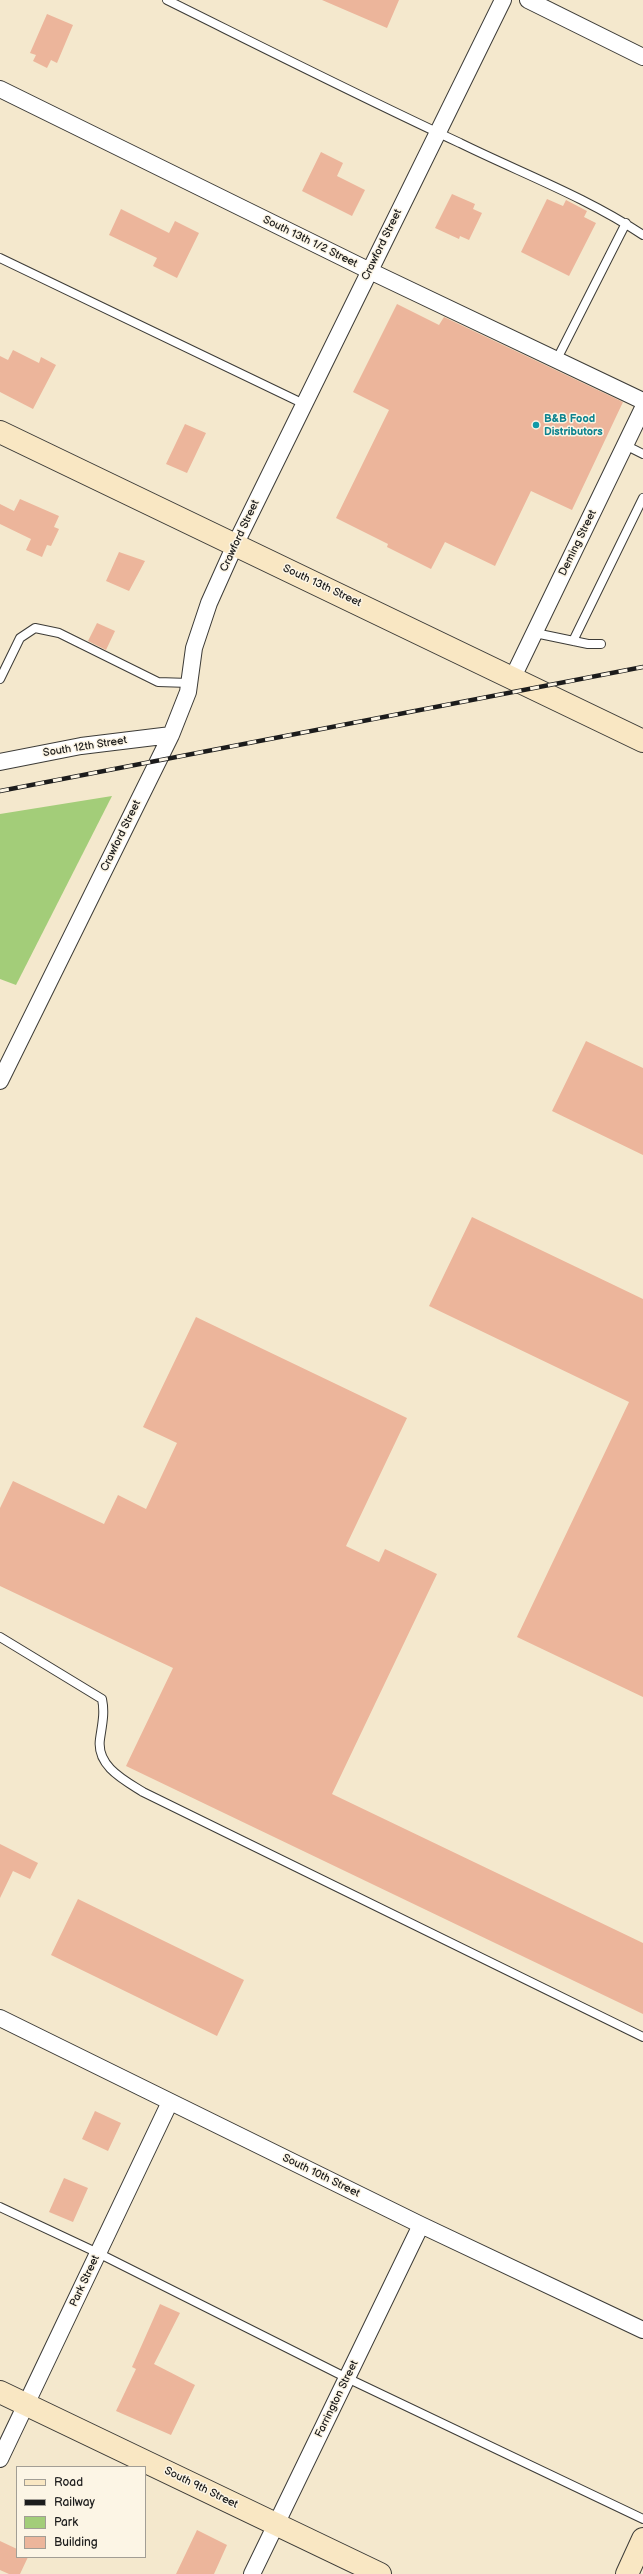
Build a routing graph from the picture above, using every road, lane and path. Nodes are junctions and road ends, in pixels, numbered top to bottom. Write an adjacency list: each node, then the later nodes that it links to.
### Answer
1 (167, 0): 6 (lane)
2 (502, 0): 6 (street, Crawford Street)
3 (528, 0): 4 (street)
4 (643, 57)
5 (0, 89): 10 (street, South 13th 1/2 Street)
6 (437, 133): 7 (lane); 10 (street, Crawford Street)
7 (626, 223): 8 (lane); 11 (lane)
8 (643, 235)
9 (0, 258): 13 (lane)
10 (370, 271): 11 (street, South 13th 1/2 Street); 13 (street, Crawford Street)
11 (557, 359): 12 (street, South 13th 1/2 Street)
12 (643, 401)
13 (304, 404): 19 (street, Crawford Street)
14 (643, 408): 16 (street, Deming Street)
15 (0, 432): 19 (main road, South 13th Street)
16 (624, 446): 17 (lane); 20 (street, Deming Street)
17 (643, 454)
18 (643, 498): 21 (lane)
19 (235, 545): 24 (main road, South 13th Street); 26 (street, Crawford Street)
20 (535, 633): 21 (lane); 24 (street, Deming Street)
21 (573, 641): 22 (lane)
22 (602, 644)
23 (3, 664): 25 (lane); 26 (lane)
24 (513, 677): 28 (main road, South 13th Street)
25 (0, 679)
26 (189, 683): 27 (street, Crawford Street)
27 (171, 735): 29 (street, South 12th Street); 30 (street, Crawford Street)
28 (643, 741)
29 (0, 762)
30 (0, 1081)
31 (0, 1637): 33 (lane)
32 (0, 2018): 34 (street, South 10th Street)
33 (643, 2037)
34 (170, 2102): 36 (street, South 10th Street); 37 (street, Park Street)
35 (0, 2207): 37 (lane)
36 (420, 2225): 38 (street, South 10th Street); 39 (street, Farrington Street)
37 (98, 2253): 39 (lane); 41 (street, Park Street)
38 (643, 2330)
39 (347, 2378): 43 (lane); 44 (street, Farrington Street)
40 (0, 2392): 41 (main road, South 9th Street)
41 (26, 2405): 42 (street, Park Street); 44 (main road, South 9th Street)
42 (0, 2459)
43 (643, 2519)
44 (277, 2524): 46 (street, Farrington Street); 47 (main road, South 9th Street)
45 (643, 2540): 48 (main road)
46 (252, 2574)
47 (380, 2574)
48 (627, 2574)

